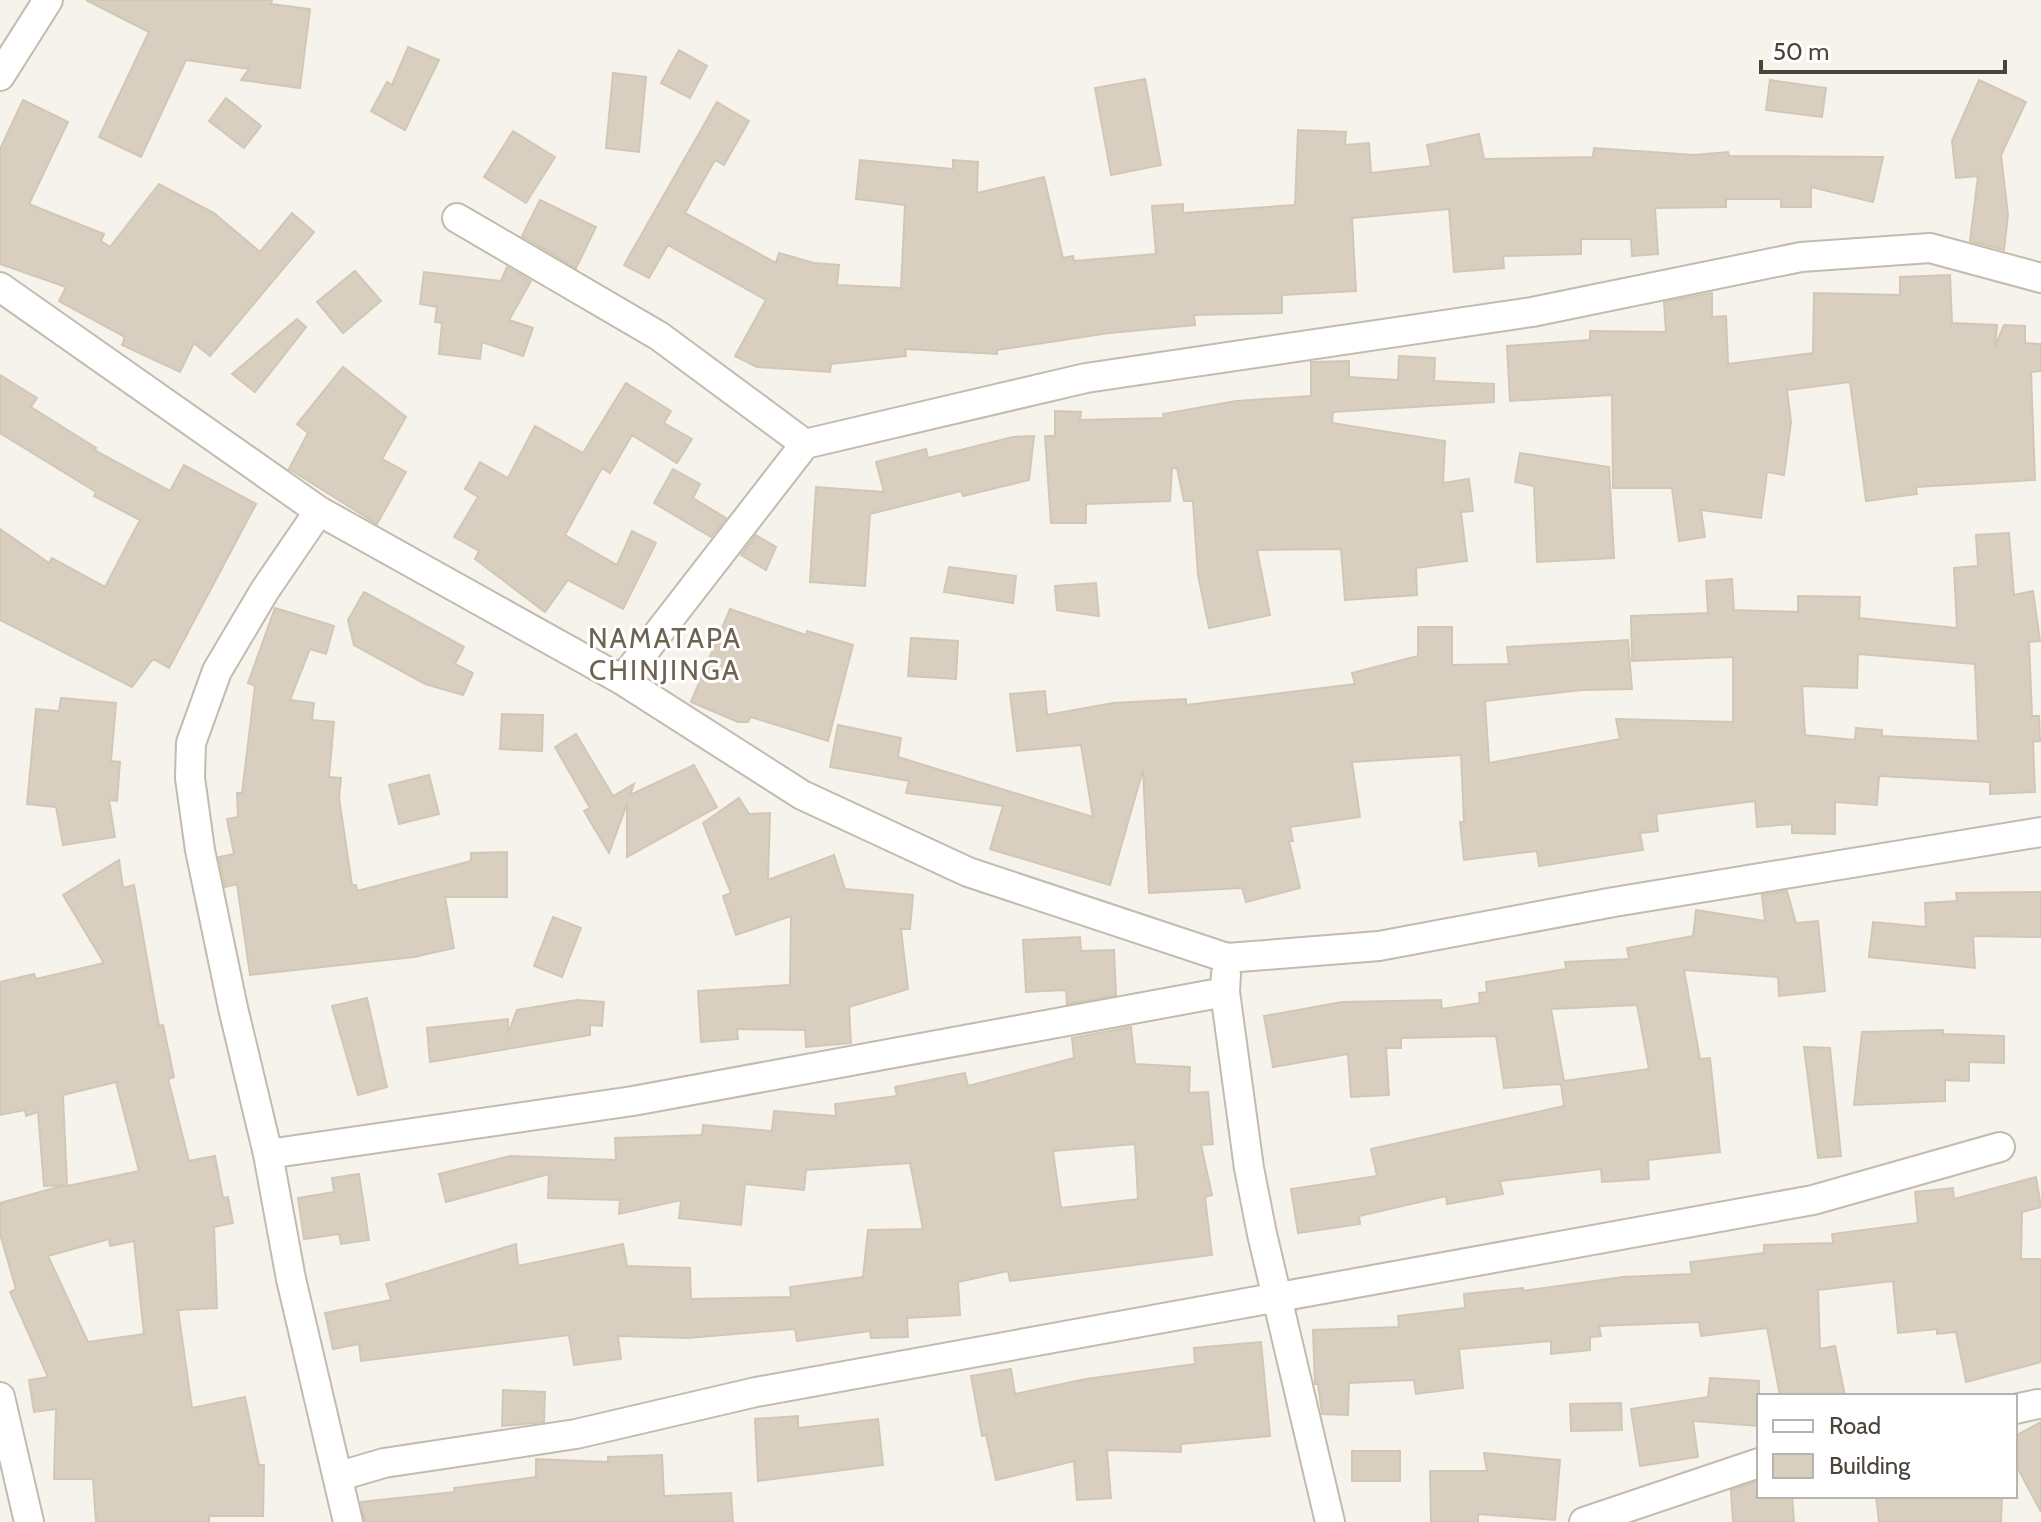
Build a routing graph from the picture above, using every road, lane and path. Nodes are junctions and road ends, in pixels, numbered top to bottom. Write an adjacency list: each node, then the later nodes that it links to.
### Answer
1 (48, 0): 2 (street)
2 (0, 76)
3 (457, 218): 6 (street)
4 (2041, 278): 6 (street)
5 (0, 287): 7 (street)
6 (805, 444): 8 (street)
7 (319, 511): 8 (street); 13 (street)
8 (622, 680): 10 (street)
9 (2041, 832): 10 (street)
10 (1227, 958): 11 (street)
11 (1225, 992): 13 (street); 14 (street)
12 (2000, 1147): 14 (street)
13 (268, 1154): 17 (street)
14 (1277, 1298): 17 (street); 20 (street)
15 (0, 1397): 18 (street)
16 (1757, 1464): 21 (street)
17 (340, 1476): 19 (street)
18 (29, 1522)
19 (348, 1522)
20 (1330, 1522)
21 (1584, 1522)

